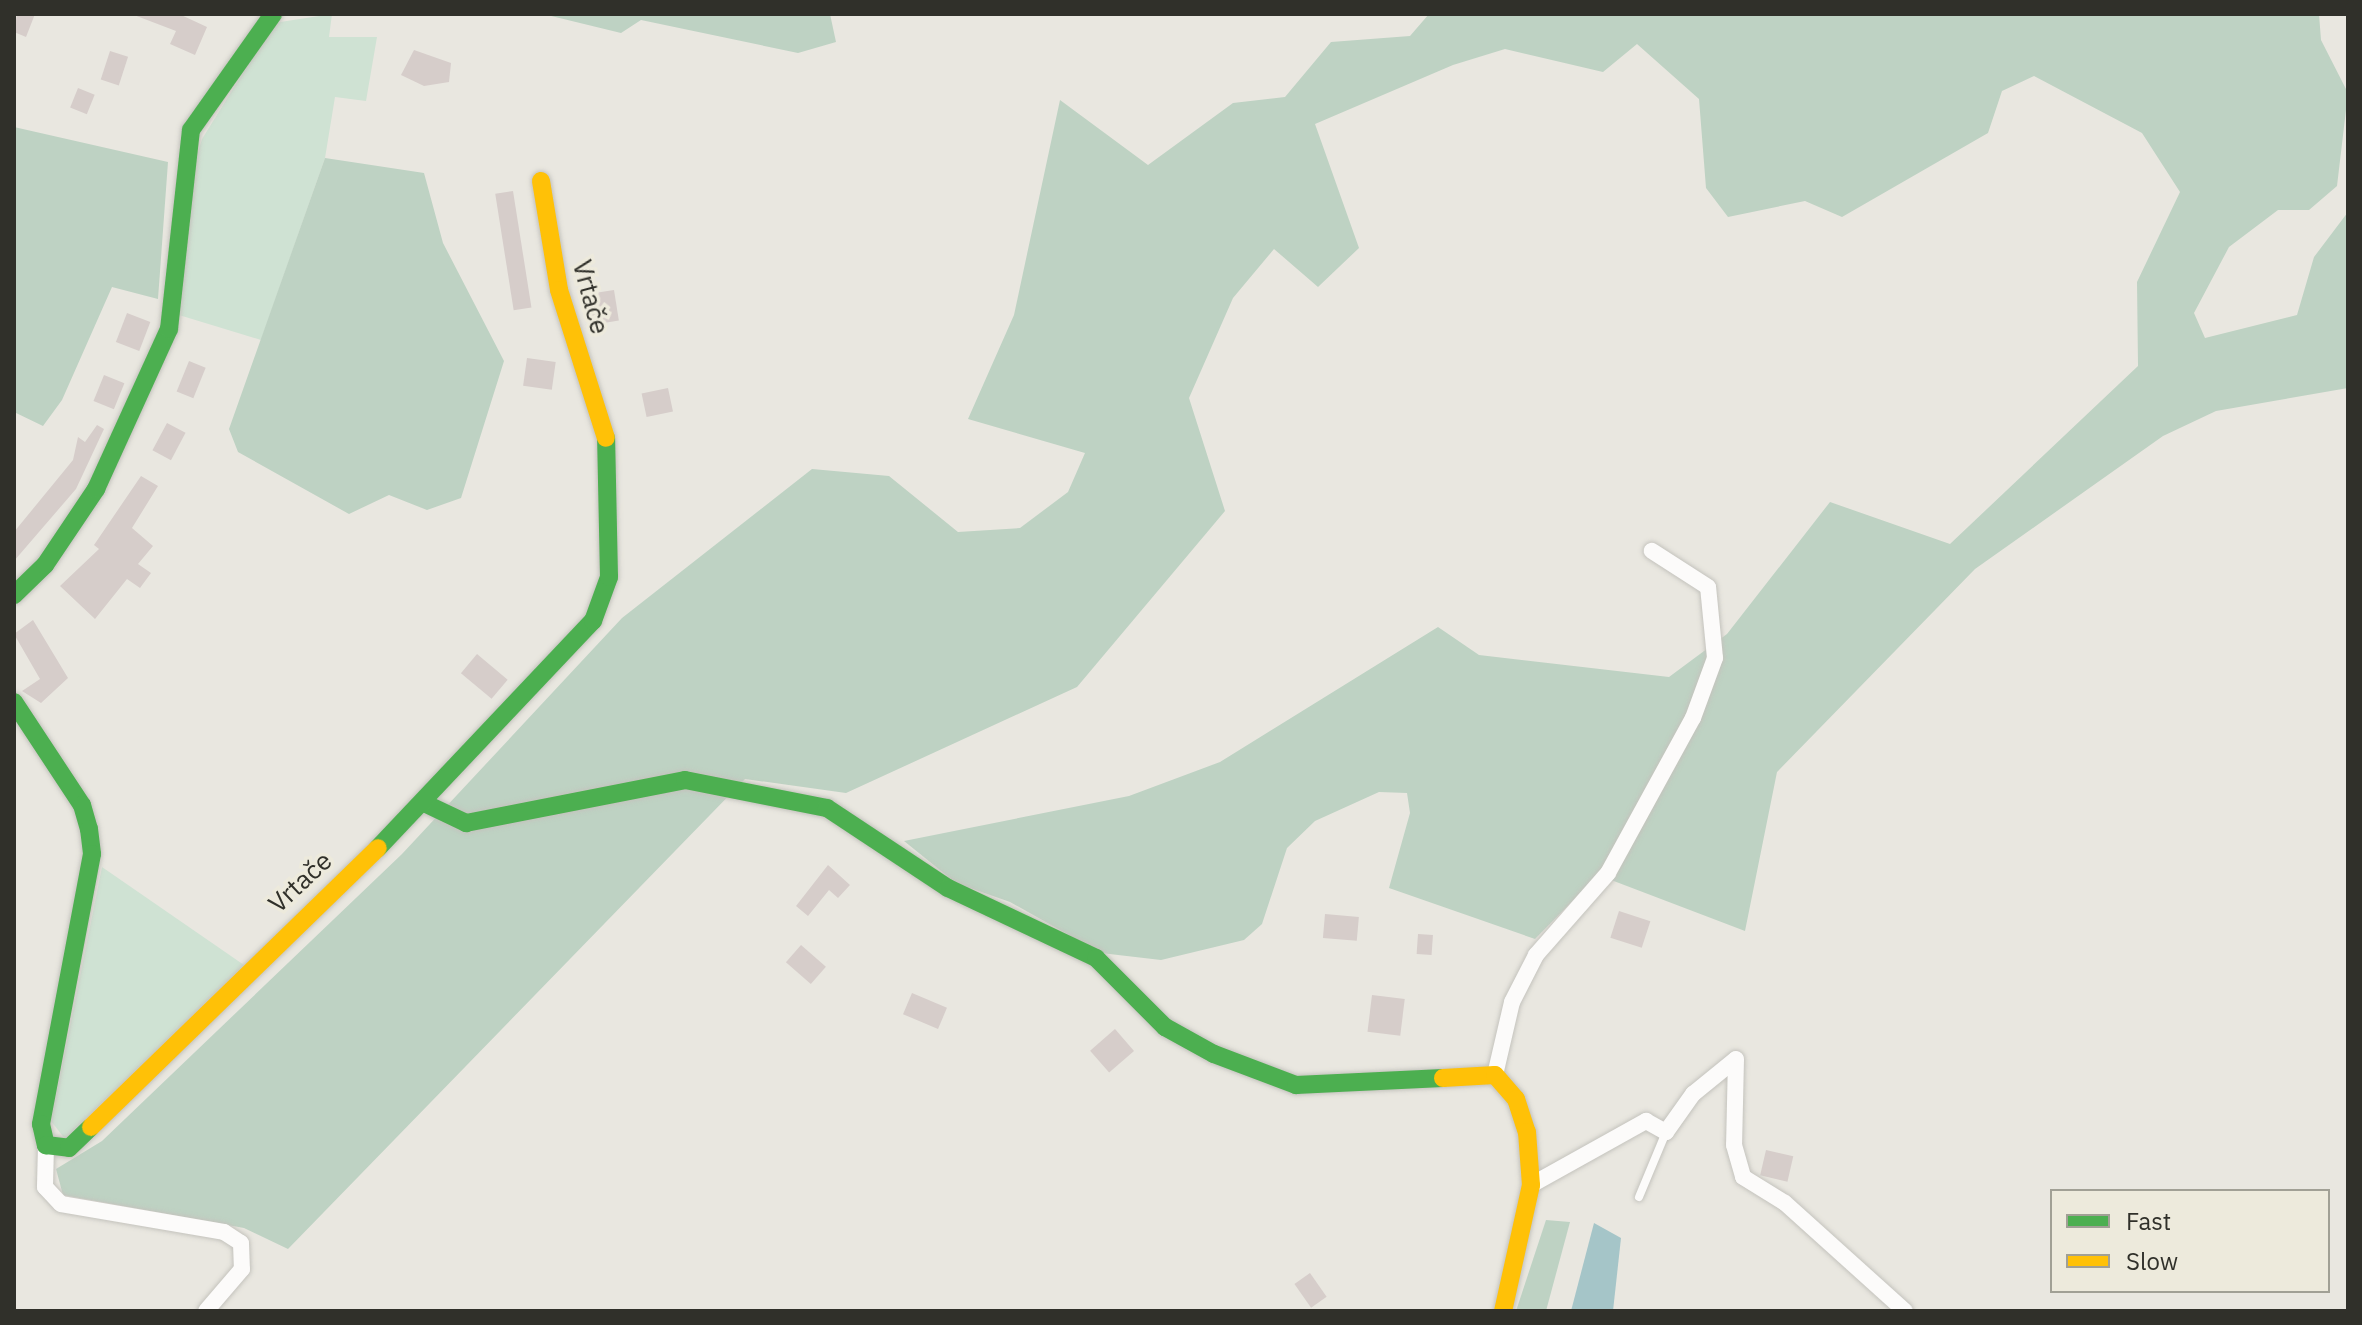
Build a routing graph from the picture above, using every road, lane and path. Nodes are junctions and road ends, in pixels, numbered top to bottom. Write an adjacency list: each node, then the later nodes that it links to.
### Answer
1 (273, 14): 4 (street)
2 (541, 181): 6 (street, Vrtače)
3 (1652, 551): 7 (street)
4 (14, 595)
5 (14, 702): 9 (street)
6 (424, 803): 7 (street); 9 (street, Vrtače)
7 (1495, 1075): 10 (street)
8 (1666, 1132): 10 (street); 11 (lane); 14 (street)
9 (46, 1145): 12 (street)
10 (1531, 1185): 13 (street)
11 (1639, 1197)
12 (206, 1311)
13 (1503, 1311)
14 (1905, 1311)

